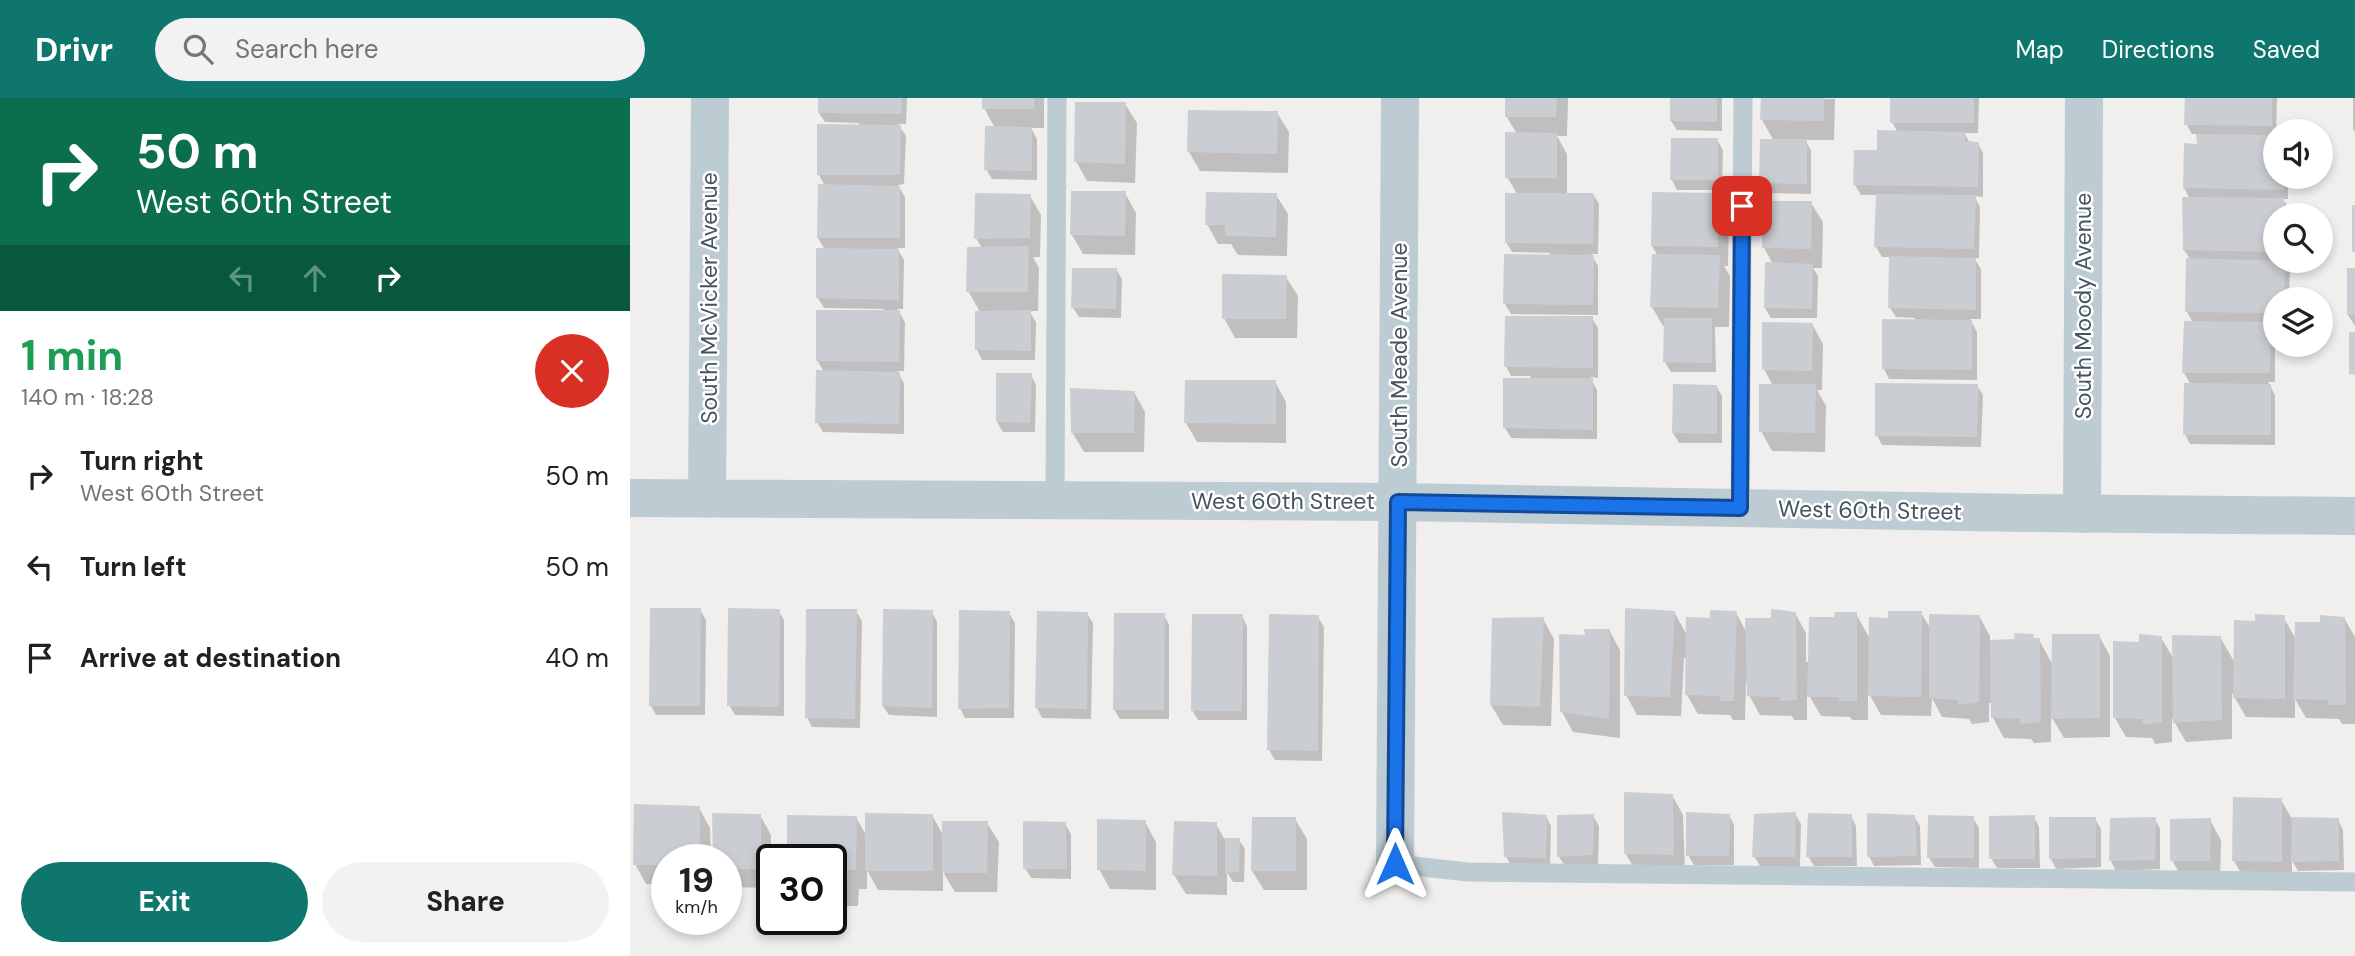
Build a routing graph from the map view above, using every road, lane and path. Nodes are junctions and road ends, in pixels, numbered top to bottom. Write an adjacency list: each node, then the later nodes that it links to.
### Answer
1 (710, 98): 7 (street, South McVicker Avenue)
2 (1057, 98): 8 (lane)
3 (1399, 98): 9 (street, South Meade Avenue)
4 (1743, 98): 10 (lane)
5 (2084, 98): 11 (street, South Moody Avenue)
6 (630, 498): 7 (street, West 60th Street)
7 (708, 499): 8 (street, West 60th Street)
8 (1055, 500): 9 (street, West 60th Street)
9 (1398, 502): 10 (street, West 60th Street); 13 (street, South Meade Avenue)
10 (1740, 508): 11 (street, West 60th Street)
11 (2082, 514): 12 (street, West 60th Street)
12 (2355, 516)
13 (1395, 864): 14 (lane)
14 (2355, 882)

